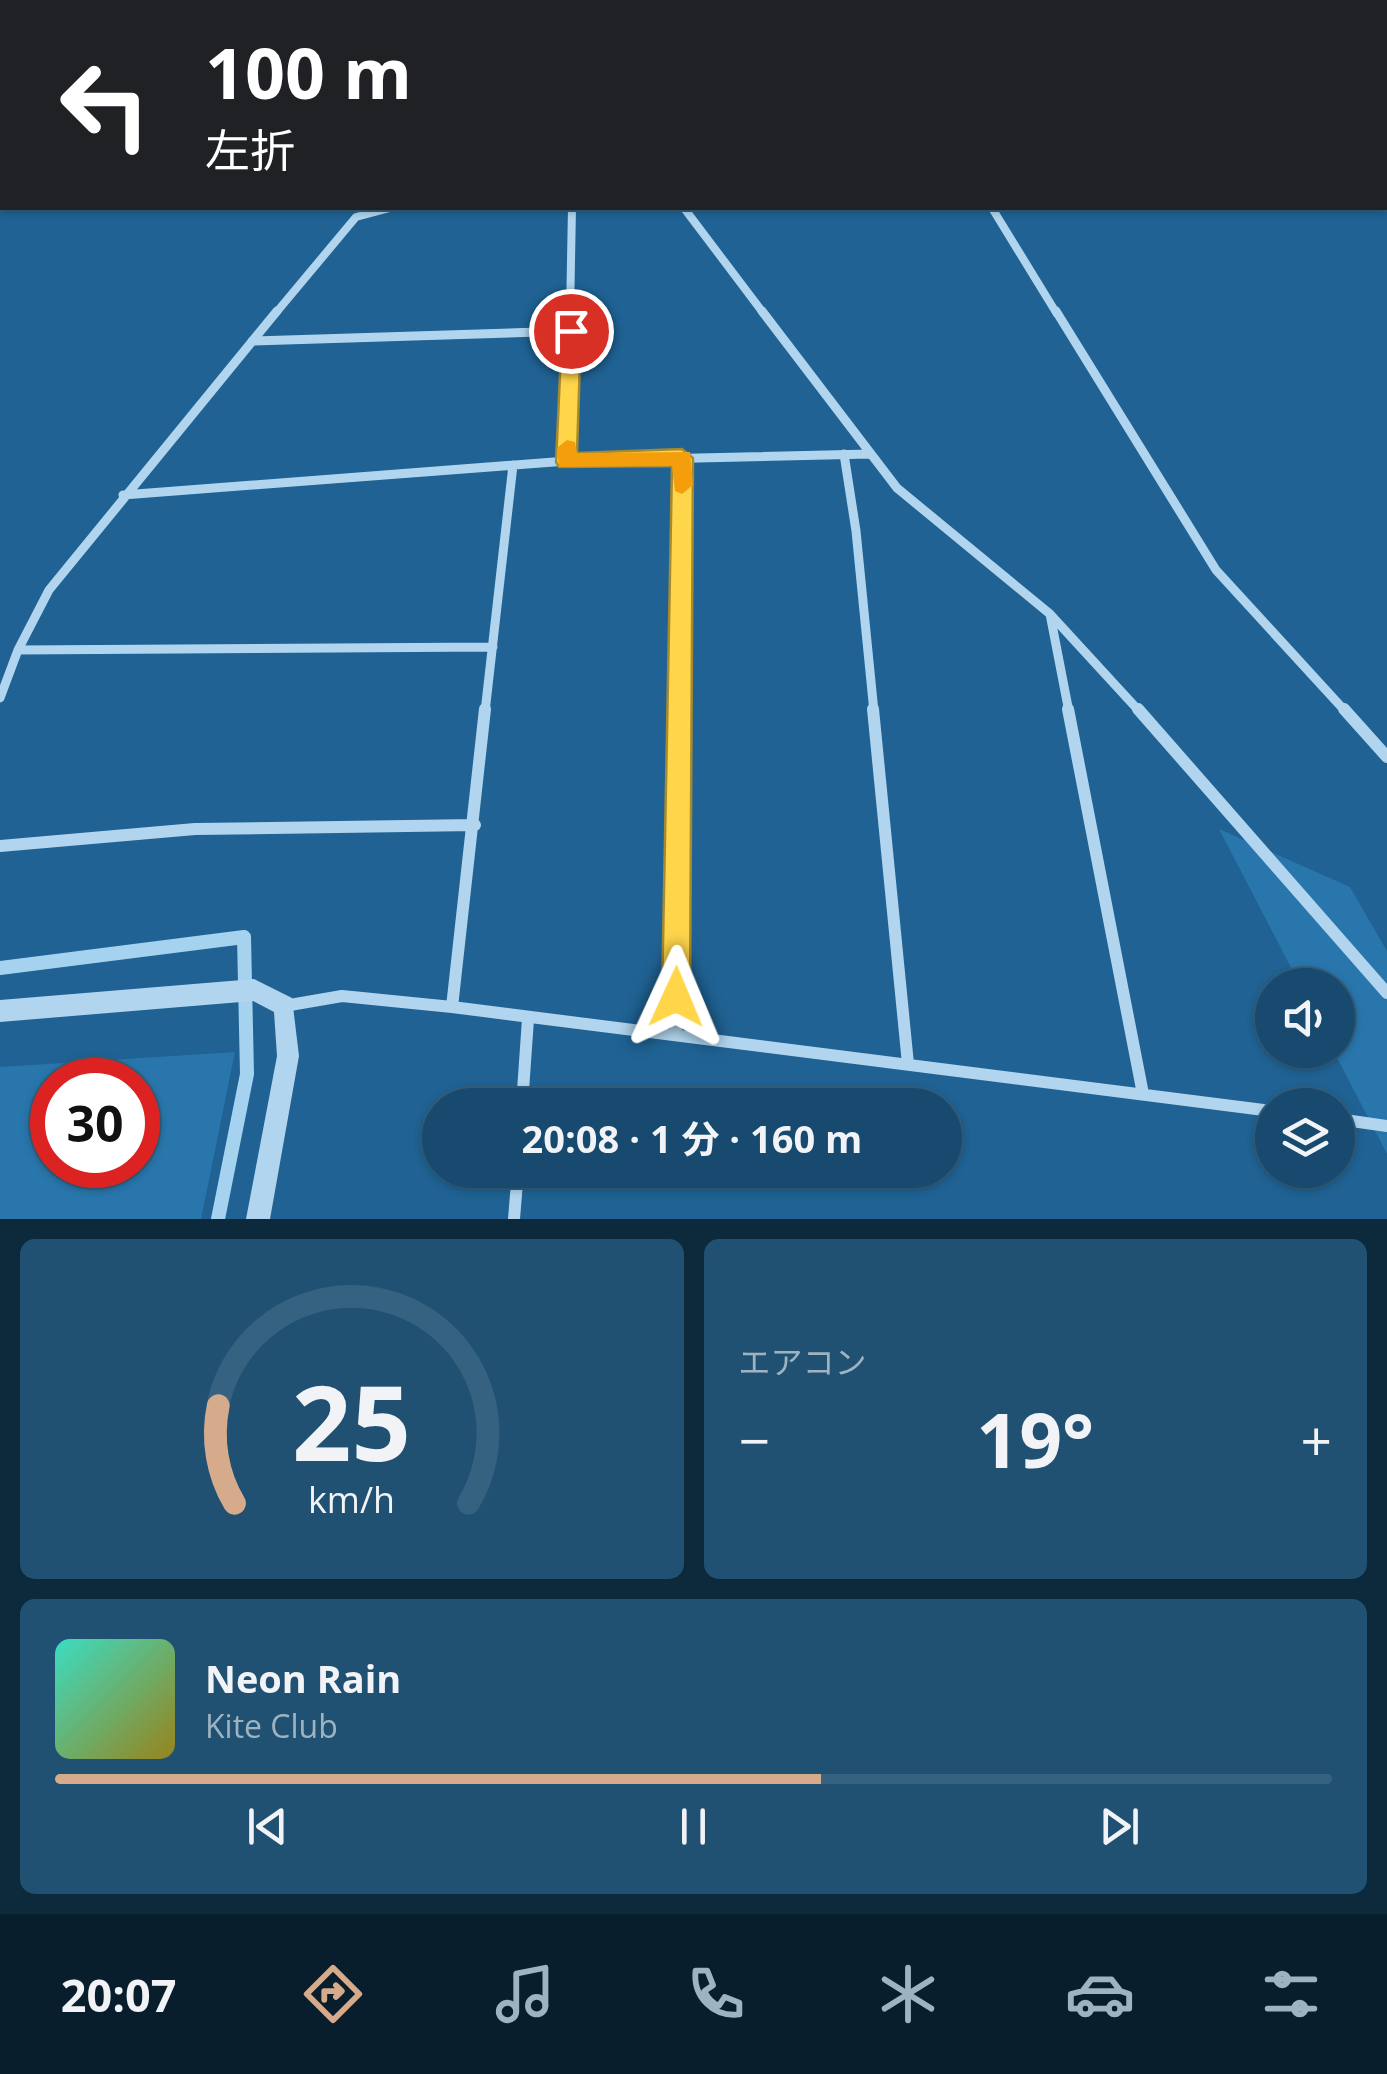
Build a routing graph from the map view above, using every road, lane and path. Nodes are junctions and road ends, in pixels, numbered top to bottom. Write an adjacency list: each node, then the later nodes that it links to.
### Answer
1 (382, 210): 6 (street)
2 (572, 210): 5 (street)
3 (686, 210): 8 (street)
4 (993, 210): 17 (street)
5 (571, 331): 6 (street); 10 (street)
6 (252, 341): 12 (street)
7 (844, 454): 8 (street); 9 (street); 26 (street)
8 (870, 454): 13 (street)
9 (682, 458): 10 (street); 25 (street)
10 (567, 462): 11 (street)
11 (514, 465): 12 (street); 14 (street)
12 (122, 495): 15 (street)
13 (1050, 614): 20 (street); 28 (street)
14 (493, 647): 15 (street); 18 (street)
15 (18, 650): 16 (street)
16 (0, 698)
17 (1387, 757)
18 (475, 825): 19 (street); 22 (street)
19 (0, 846)
20 (1387, 993)
21 (284, 1006): 22 (street); 23 (street); 33 (street)
22 (452, 1007): 24 (street)
23 (0, 1011)
24 (528, 1020): 25 (street); 27 (street)
25 (676, 1035): 26 (street)
26 (908, 1064): 28 (street)
27 (523, 1088)
28 (1144, 1094): 29 (street)
29 (1255, 1109)
30 (1355, 1122): 31 (street)
31 (1387, 1126)
32 (517, 1188): 34 (street)
33 (258, 1219)
34 (514, 1219)

